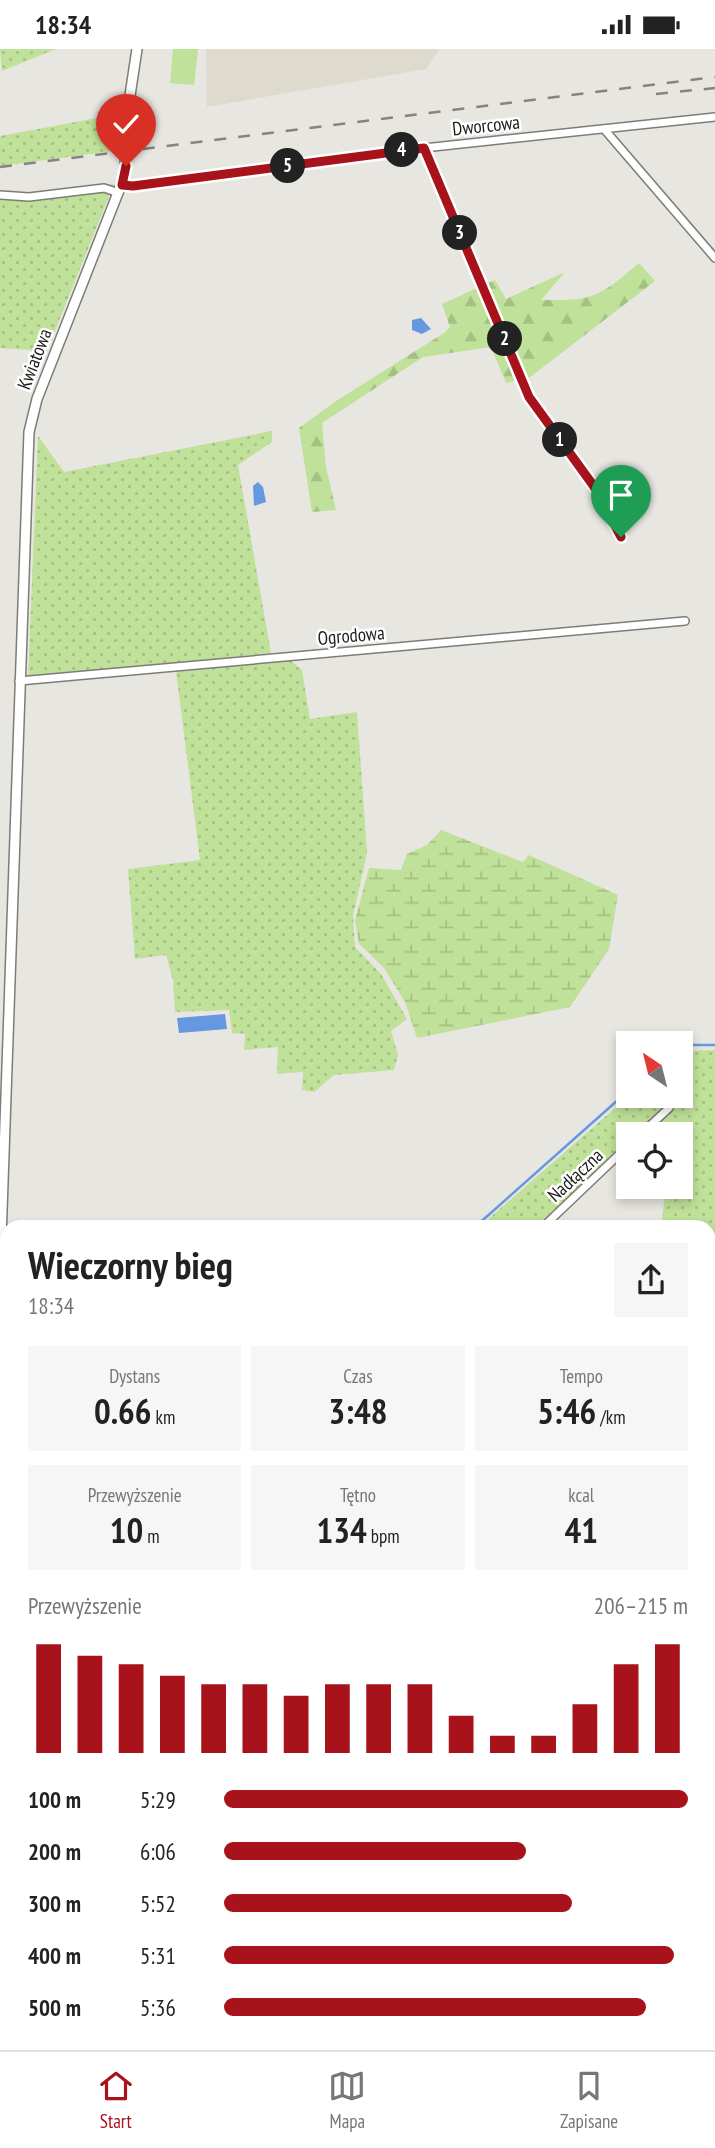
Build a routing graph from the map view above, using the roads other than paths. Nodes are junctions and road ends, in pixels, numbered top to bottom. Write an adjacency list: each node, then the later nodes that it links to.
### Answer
1 (137, 49): 5 (street, Kwiatowa)
2 (715, 117): 3 (street, Dworcowa)
3 (604, 129): 4 (street, Dworcowa); 7 (street)
4 (424, 148): 5 (street, Dworcowa); 8 (street)
5 (120, 189): 6 (street, Dworcowa); 10 (street, Kwiatowa)
6 (0, 195)
7 (715, 258)
8 (621, 537)
9 (685, 621): 10 (street, Ogrodowa)
10 (19, 681): 11 (street, Kwiatowa)
11 (4, 1060): 15 (street, Kwiatowa)
12 (669, 1108): 13 (street)
13 (654, 1122)
14 (616, 1157): 16 (street, Nadłączna)
15 (1, 1220)
16 (550, 1220)

